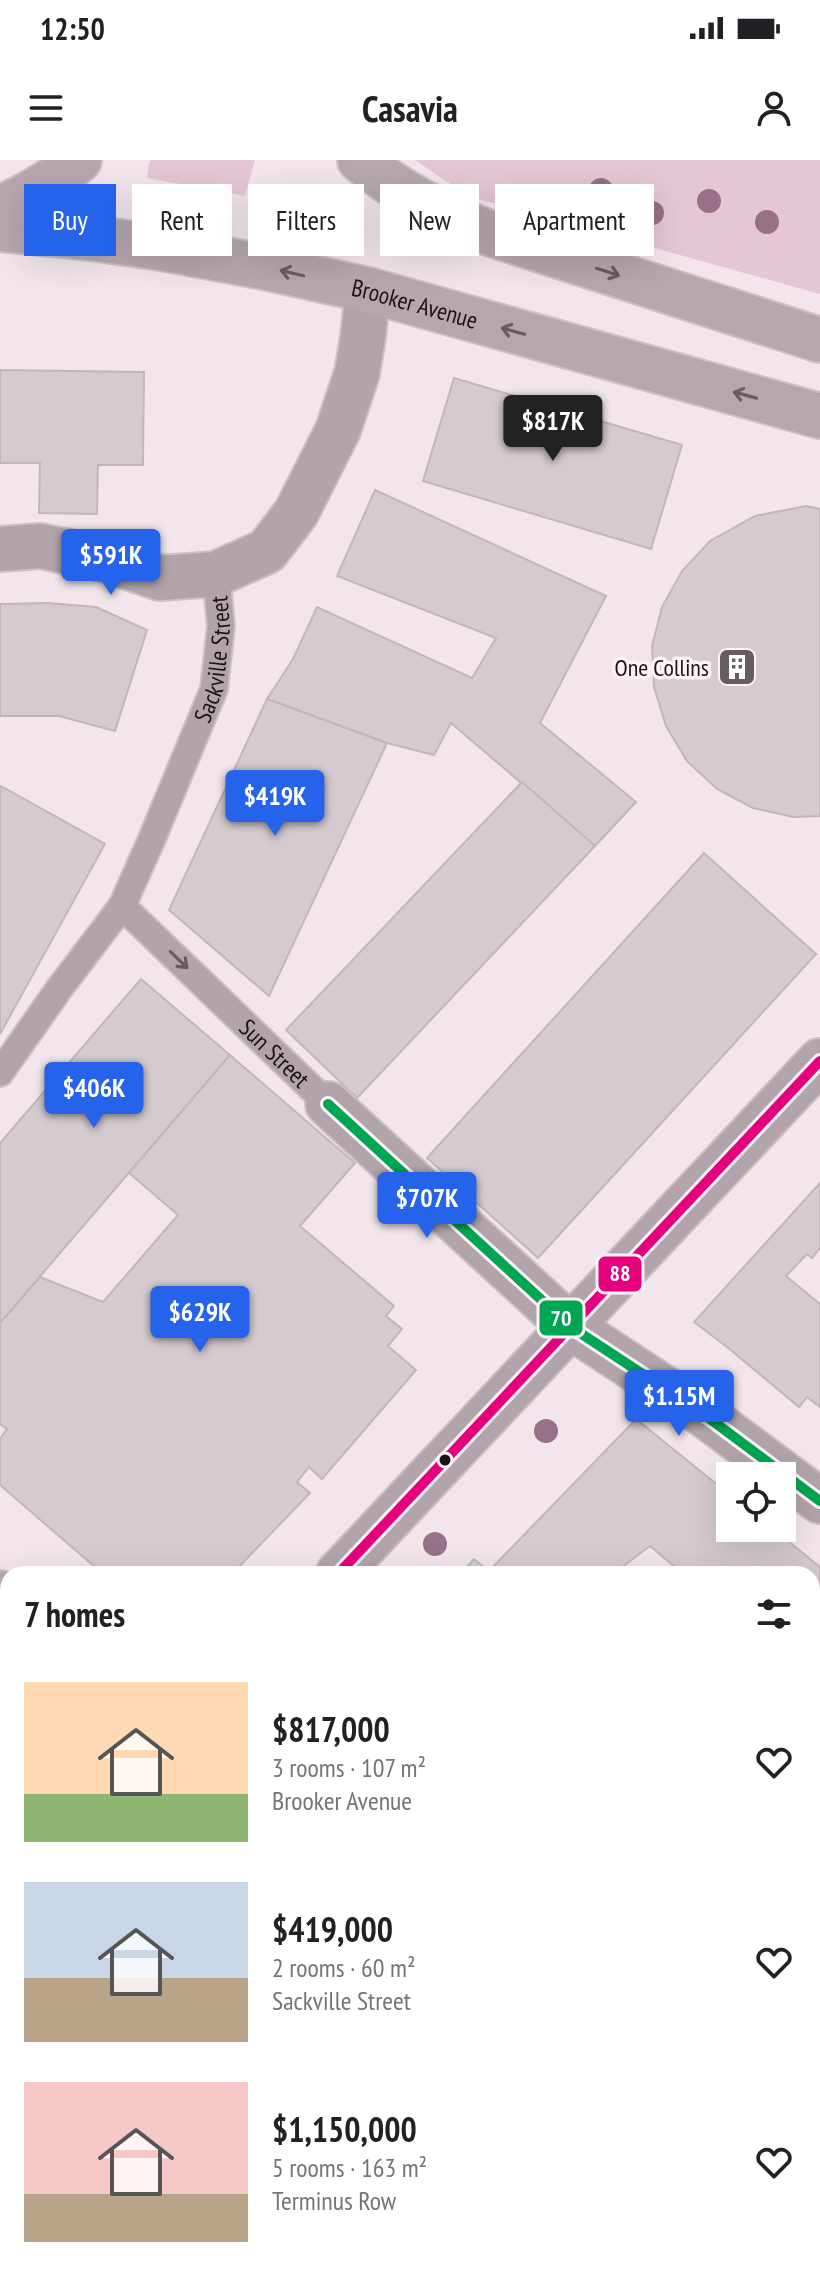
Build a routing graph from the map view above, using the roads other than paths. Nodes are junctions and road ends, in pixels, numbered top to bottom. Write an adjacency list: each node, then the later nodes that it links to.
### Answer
1 (79, 160): 3 (highway)
2 (360, 160): 6 (highway, one-way to 6)
3 (0, 208)
4 (0, 229): 5 (highway, Brooker Avenue, one-way to 4)
5 (368, 290): 7 (highway, Brooker Avenue, one-way to 5); 9 (street, Sackville Street)
6 (820, 340)
7 (820, 416)
8 (0, 549): 9 (street)
9 (216, 574): 10 (lane, Sackville Street)
10 (122, 906): 12 (lane, Sackville Street); 13 (lane, Sun Street, one-way to 13)
11 (820, 1061): 14 (street)
12 (0, 1073)
13 (328, 1104): 14 (street, Sun Street)
14 (571, 1327): 15 (street, Sun Street); 16 (street)
15 (820, 1501)
16 (346, 1566)

